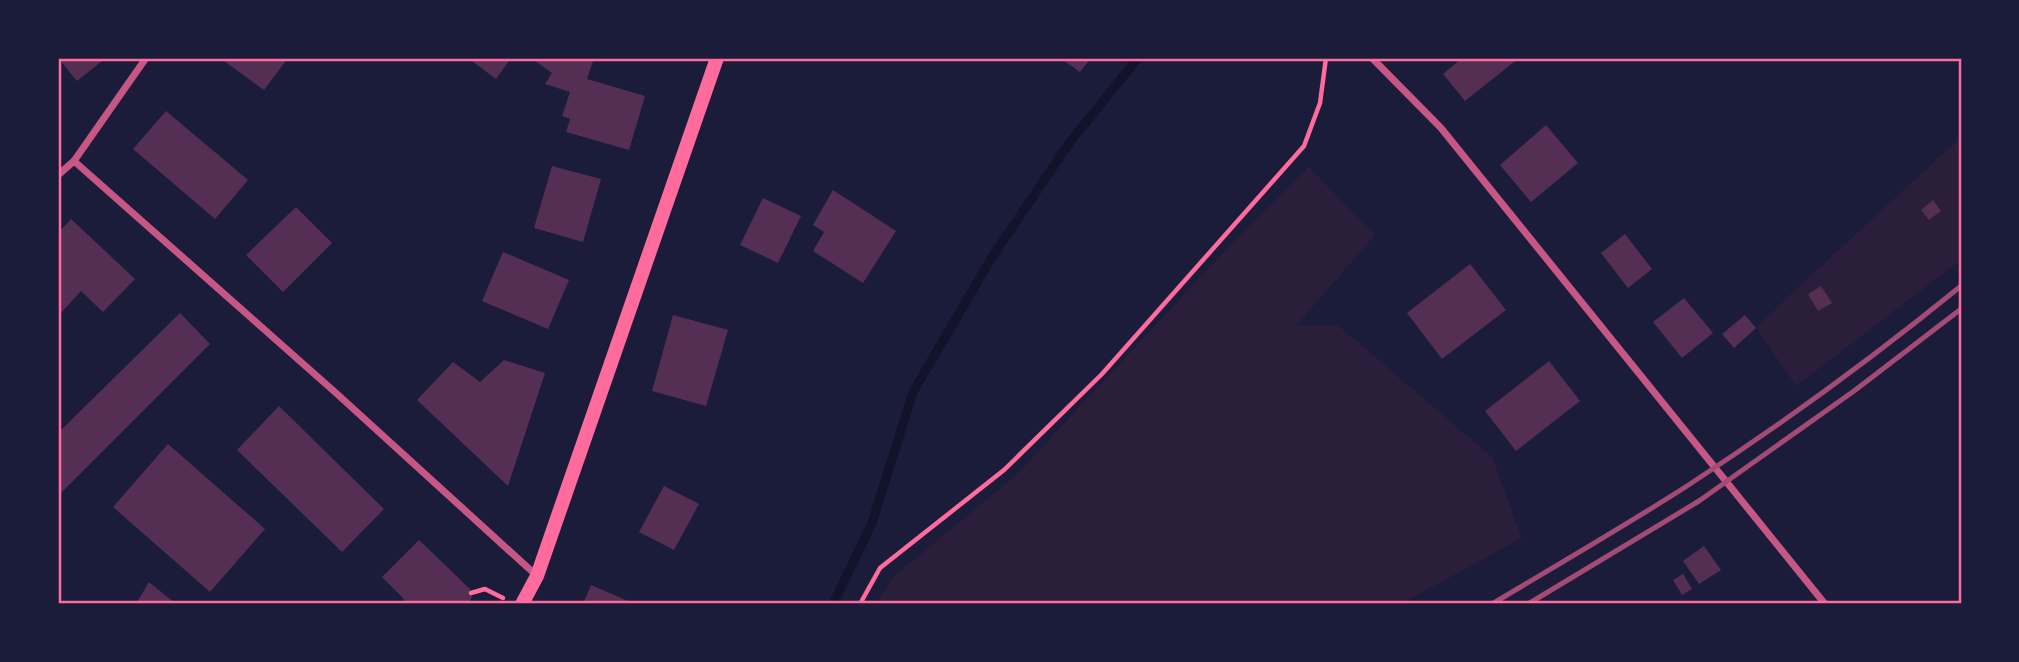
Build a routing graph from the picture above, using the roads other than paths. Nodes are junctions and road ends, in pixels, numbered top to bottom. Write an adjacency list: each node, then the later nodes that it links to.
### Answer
1 (146, 58): 4 (street)
2 (717, 58): 6 (main road)
3 (1372, 58): 8 (street)
4 (74, 162): 5 (street); 6 (street)
5 (58, 176)
6 (537, 576): 7 (main road)
7 (522, 604)
8 (1825, 604)

